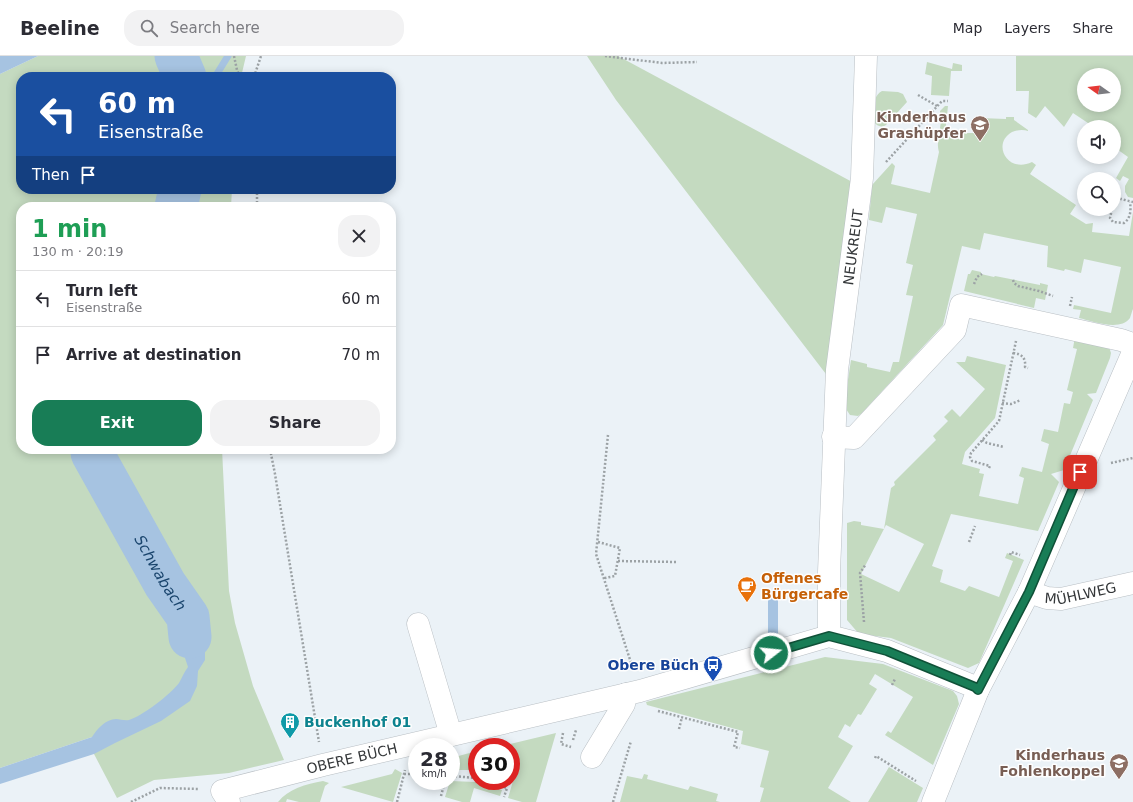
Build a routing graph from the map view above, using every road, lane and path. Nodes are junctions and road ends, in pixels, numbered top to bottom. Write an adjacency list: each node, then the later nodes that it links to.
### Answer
1 (234, 56): 6 (path)
2 (261, 56): 7 (path)
3 (605, 56): 5 (path)
4 (866, 56): 26 (street, NEUKREUT)
5 (698, 62)
6 (238, 72)
7 (256, 72)
8 (918, 95): 10 (path)
9 (948, 101): 10 (path)
10 (937, 106): 11 (path)
11 (886, 162)
12 (1121, 198): 13 (path)
13 (1132, 202): 14 (path)
14 (1110, 216)
15 (1013, 280): 16 (path)
16 (1053, 296)
17 (1021, 318): 18 (street); 20 (path); 26 (street)
18 (1133, 344)
19 (1133, 352): 22 (street)
20 (1013, 353): 21 (path); 24 (path)
21 (1028, 368)
22 (1124, 392): 41 (street)
23 (1021, 400): 24 (path)
24 (1002, 403): 27 (path)
25 (608, 434): 34 (path)
26 (834, 437): 43 (street, NEUKREUT)
27 (982, 440): 28 (path); 32 (path)
28 (1004, 447)
29 (271, 454): 54 (path)
30 (1133, 458): 31 (path)
31 (1108, 463)
32 (989, 468)
33 (975, 526): 35 (path)
34 (598, 542): 36 (path); 39 (path)
35 (969, 542)
36 (618, 561): 37 (path); 39 (path)
37 (677, 562)
38 (866, 564): 44 (path)
39 (604, 578): 46 (path)
40 (1133, 583): 41 (street, MÜHLWEG)
41 (1029, 592): 45 (street)
42 (418, 624): 49 (street)
43 (829, 636): 44 (street, OBERE BÜCH); 46 (street, OBERE BÜCH)
44 (862, 644): 45 (street, OBERE BÜCH)
45 (978, 690): 67 (street)
46 (624, 695): 47 (path); 49 (street, OBERE BÜCH); 52 (street)
47 (682, 717): 48 (path); 51 (path)
48 (679, 729)
49 (451, 735): 54 (street, OBERE BÜCH)
50 (632, 737): 66 (path)
51 (740, 748)
52 (585, 754)
53 (875, 758): 58 (path)
54 (323, 765): 61 (street, OBERE BÜCH)
55 (406, 768): 56 (path)
56 (404, 774): 57 (path); 65 (path)
57 (408, 774)
58 (915, 787)
59 (443, 790): 62 (path)
60 (506, 790): 63 (path)
61 (226, 796): 64 (path)
62 (441, 796)
63 (504, 797)
64 (131, 802)
65 (397, 802)
66 (613, 802)
67 (933, 802)

